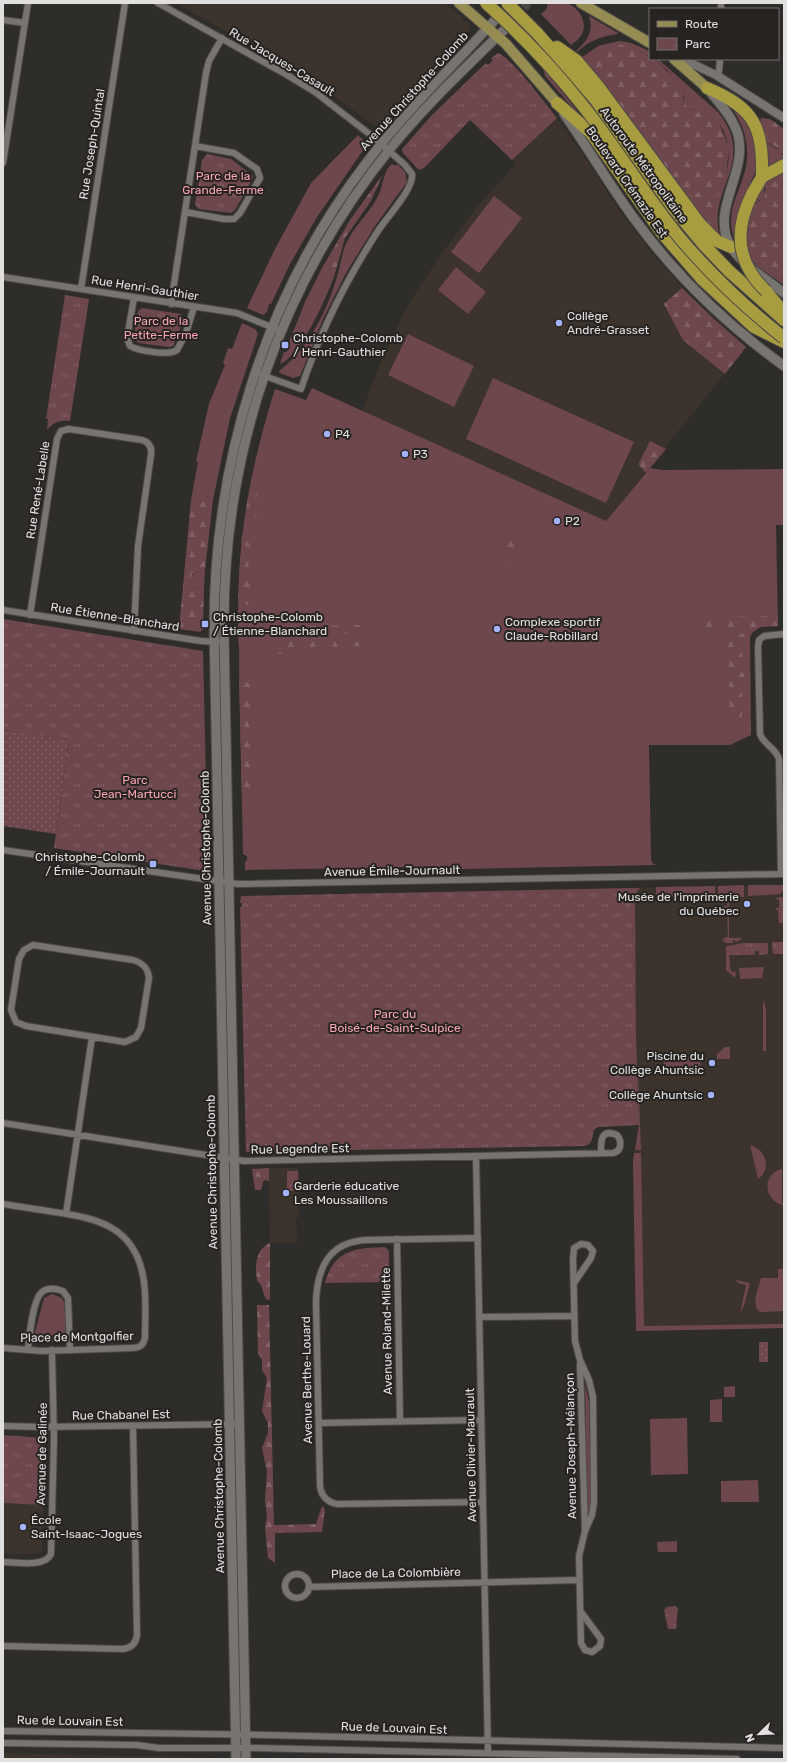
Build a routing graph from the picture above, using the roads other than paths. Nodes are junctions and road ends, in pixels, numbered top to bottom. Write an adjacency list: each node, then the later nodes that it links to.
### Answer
1 (28, 3): 10 (street)
2 (125, 3): 32 (street, Rue Joseph-Quintal)
3 (158, 3): 14 (street, Rue Jacques-Casault)
4 (460, 3): 11 (main road, Boulevard Crémazie Est)
5 (486, 3): 40 (highway, Autoroute Métropolitaine, bridge)
6 (507, 3): 13 (highway, Autoroute Métropolitaine, bridge)
7 (581, 3): 15 (main road)
8 (3, 20): 10 (street)
9 (495, 20): 11 (main road, Avenue Christophe-Colomb)
10 (25, 23): 26 (street)
11 (488, 28): 12 (main road, Boulevard Crémazie Est); 23 (main road, Avenue Christophe-Colomb)
12 (501, 32): 21 (main road, Boulevard Crémazie Est); 25 (main road, Avenue Christophe-Colomb)
13 (537, 33): 30 (highway); 38 (highway, Autoroute Métropolitaine)
14 (222, 38): 23 (street, Rue Jacques-Casault); 24 (street)
15 (649, 42)
16 (675, 60): 20 (main road)
17 (684, 60): 19 (street)
18 (720, 60): 19 (street)
19 (716, 76): 22 (street)
20 (707, 88): 28 (highway); 30 (main road)
21 (557, 103): 41 (highway); 42 (main road, Boulevard Crémazie Est)
22 (784, 118)
23 (381, 144): 25 (street, Rue Jacques-Casault); 39 (main road, Avenue Christophe-Colomb)
24 (195, 146): 29 (street); 29 (street)
25 (389, 151): 39 (main road, Avenue Christophe-Colomb); 44 (street, Rue Jacques-Casault)
26 (3, 163)
27 (784, 165): 28 (highway)
28 (762, 177): 37 (highway, bridge)
29 (185, 212): 35 (street)
30 (731, 247): 33 (main road)
31 (3, 277): 32 (street, Rue Henri-Gauthier)
32 (81, 289): 34 (street, Rue Henri-Gauthier)
33 (784, 293)
34 (134, 298): 35 (street, Rue Henri-Gauthier); 36 (street)
35 (171, 304): 36 (street, Rue Henri-Gauthier)
36 (194, 307): 39 (street, Rue Henri-Gauthier)
37 (784, 313)
38 (784, 320)
39 (277, 329): 43 (main road, Avenue Christophe-Colomb); 44 (main road, Avenue Christophe-Colomb)
40 (784, 338)
41 (784, 342)
42 (784, 366)
43 (255, 372): 44 (street); 50 (main road, Avenue Christophe-Colomb)
44 (264, 376): 49 (main road, Avenue Christophe-Colomb)
45 (3, 610): 46 (street, Rue Étienne-Blanchard)
46 (30, 614): 47 (street, Rue Étienne-Blanchard); 47 (street, Rue René-Labelle)
47 (134, 631): 50 (street, Rue Étienne-Blanchard)
48 (784, 634): 52 (street)
49 (224, 641): 50 (street, Rue Étienne-Blanchard); 54 (main road, Avenue Christophe-Colomb)
50 (214, 642): 53 (main road, Avenue Christophe-Colomb)
51 (3, 850): 53 (street, Avenue Émile-Journault)
52 (782, 874): 54 (street, Avenue Émile-Journault)
53 (219, 882): 54 (street, Avenue Émile-Journault); 60 (main road, Avenue Christophe-Colomb)
54 (229, 883): 61 (main road, Avenue Christophe-Colomb)
55 (92, 1037): 55 (street); 57 (street)
56 (3, 1123): 57 (street, Rue Legendre Est)
57 (78, 1134): 60 (street, Rue Legendre Est); 63 (street)
58 (601, 1153): 59 (street, Rue Legendre Est)
59 (476, 1156): 61 (street, Rue Legendre Est); 64 (street, Avenue Olivier-Maurault)
60 (224, 1157): 61 (street, Rue Legendre Est); 77 (main road, Avenue Christophe-Colomb)
61 (234, 1159): 78 (main road, Avenue Christophe-Colomb)
62 (3, 1204): 63 (street, Place de Montgolfier)
63 (66, 1214): 72 (street, Place de Montgolfier)
64 (478, 1238): 65 (street, Avenue Berthe-Louard); 68 (street, Avenue Olivier-Maurault)
65 (397, 1239): 75 (street, Avenue Roland-Milette); 76 (street, Avenue Berthe-Louard)
66 (574, 1283): 66 (street, Avenue Joseph-Mélançon); 67 (street, Avenue Joseph-Mélançon)
67 (574, 1316): 68 (street); 73 (street, Avenue Joseph-Mélançon)
68 (479, 1317): 74 (street, Avenue Olivier-Maurault)
69 (3, 1348): 70 (street, Place de Montgolfier)
70 (28, 1350): 71 (street, Place de Montgolfier); 72 (street)
71 (52, 1350): 72 (street, Place de Montgolfier); 81 (street, Avenue de Galinée)
72 (70, 1350)
73 (580, 1360): 83 (street, Avenue Joseph-Mélançon); 83 (street, Avenue Joseph-Mélançon)
74 (481, 1420): 75 (street); 82 (street, Avenue Olivier-Maurault)
75 (400, 1422): 76 (street)
76 (320, 1423): 82 (street, Avenue Berthe-Louard)
77 (229, 1424): 78 (street, Rue Chabanel Est); 80 (street, Rue Chabanel Est); 91 (main road, Avenue Christophe-Colomb)
78 (239, 1424): 92 (main road, Avenue Christophe-Colomb)
79 (3, 1426): 81 (street, Rue Chabanel Est)
80 (133, 1426): 81 (street, Rue Chabanel Est); 89 (street)
81 (54, 1427): 84 (street, Avenue de Galinée)
82 (482, 1502): 86 (street, Avenue Olivier-Maurault)
83 (585, 1531): 85 (street, Avenue Joseph-Mélançon)
84 (3, 1562)
85 (579, 1580): 86 (street); 88 (street, Avenue Joseph-Mélançon)
86 (484, 1582): 87 (street, Place de La Colombière); 93 (street, Avenue Olivier-Maurault)
87 (309, 1587)
88 (580, 1612): 88 (street, Avenue Joseph-Mélançon)
89 (3, 1646)
90 (3, 1731): 91 (street, Rue de Louvain Est)
91 (235, 1735): 92 (street, Rue de Louvain Est); 95 (main road, Avenue Christophe-Colomb)
92 (246, 1735): 93 (street, Rue de Louvain Est); 96 (main road, Avenue Christophe-Colomb)
93 (487, 1741): 97 (street, Rue de Louvain Est); 98 (street, Avenue Olivier-Maurault)
94 (3, 1743): 95 (street, Rue de Louvain Est)
95 (235, 1748): 96 (street, Rue de Louvain Est); 99 (main road, Avenue Christophe-Colomb)
96 (246, 1748): 98 (street, Rue de Louvain Est); 100 (main road, Avenue Christophe-Colomb)
97 (784, 1748)
98 (488, 1753): 101 (street, Rue de Louvain Est)
99 (236, 1759)
100 (246, 1759)
101 (737, 1759)

